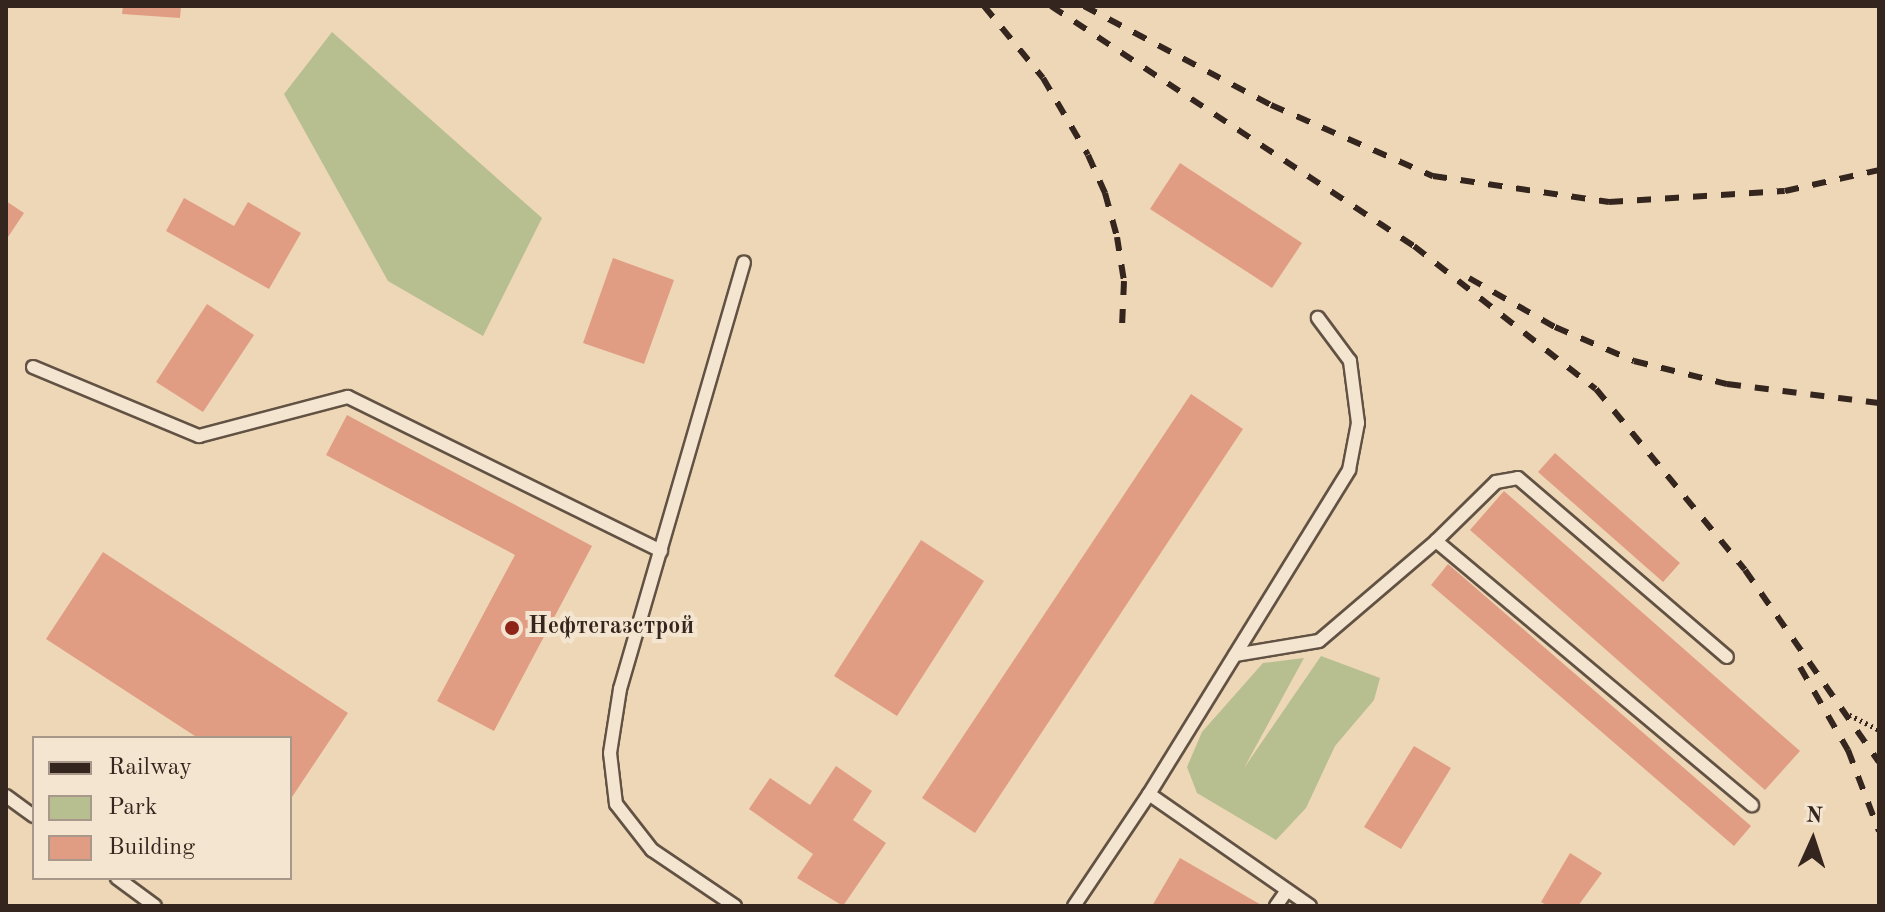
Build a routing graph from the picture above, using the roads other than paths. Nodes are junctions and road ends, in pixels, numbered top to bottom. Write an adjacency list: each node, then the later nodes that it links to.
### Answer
1 (744, 263): 5 (lane)
2 (1318, 318): 6 (lane)
3 (33, 367): 5 (lane)
4 (1436, 541): 6 (lane); 7 (lane); 10 (lane)
5 (661, 551): 15 (lane)
6 (1235, 655): 8 (lane)
7 (1727, 657)
8 (1149, 794): 13 (lane); 16 (lane)
9 (6, 796): 11 (lane)
10 (1752, 805)
11 (32, 815)
12 (120, 880): 14 (lane)
13 (1287, 890): 17 (lane); 18 (lane)
14 (155, 906)
15 (735, 906)
16 (1074, 906)
17 (1276, 906)
18 (1310, 906)

